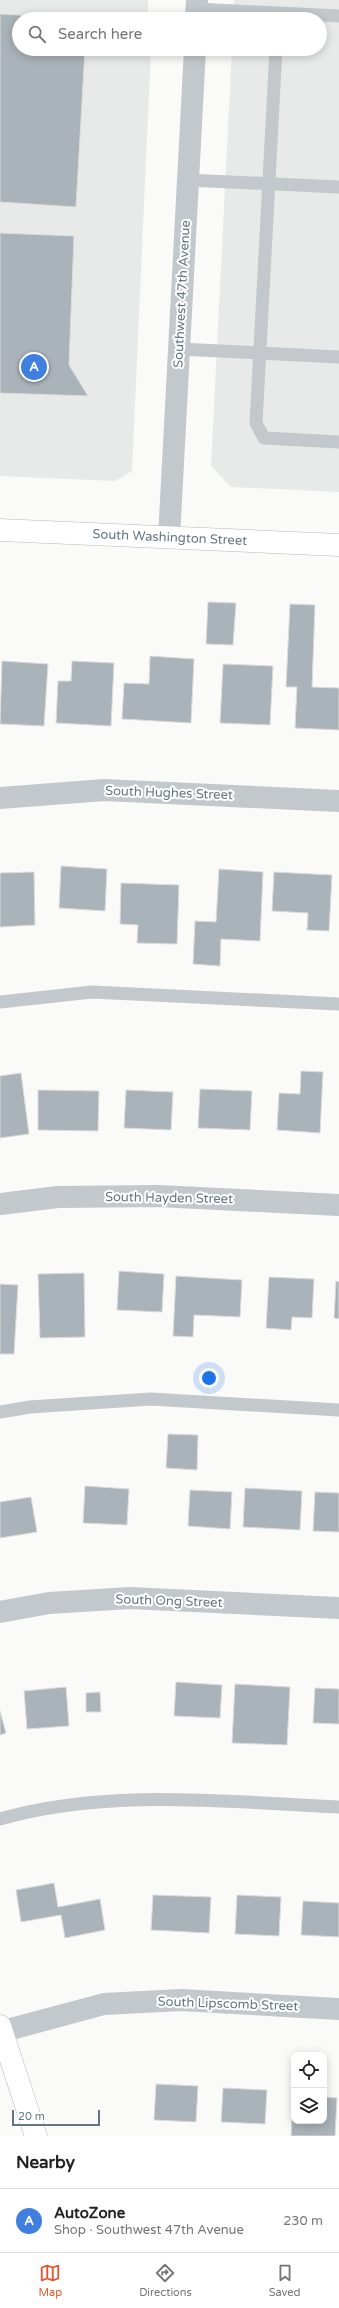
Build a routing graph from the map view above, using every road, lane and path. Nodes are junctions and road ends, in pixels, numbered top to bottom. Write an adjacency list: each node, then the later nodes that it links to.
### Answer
1 (197, 9): 2 (lane)
2 (232, 12)
3 (327, 16): 4 (lane)
4 (339, 16)
5 (195, 56): 7 (street, Southwest 47th Avenue)
6 (276, 56): 8 (lane)
7 (188, 180): 8 (lane); 10 (street, Southwest 47th Avenue)
8 (269, 184): 9 (lane); 11 (lane)
9 (339, 187)
10 (179, 349): 11 (lane); 15 (street, Southwest 47th Avenue)
11 (260, 353): 12 (lane); 13 (lane)
12 (339, 357)
13 (339, 442)
14 (0, 530): 15 (main road, South Washington Street)
15 (169, 538): 16 (main road, South Washington Street)
16 (339, 545)
17 (0, 798): 18 (street, South Hughes Street)
18 (339, 801)
19 (0, 1002): 20 (lane)
20 (339, 1004)
21 (0, 1204): 22 (street, South Hayden Street)
22 (339, 1205)
23 (339, 1410): 24 (lane)
24 (0, 1412)
25 (339, 1608): 26 (street, South Ong Street)
26 (0, 1612)
27 (339, 1807): 28 (lane)
28 (0, 1819)
29 (339, 2009): 30 (street, South Lipscomb Street)
30 (1, 2030): 31 (main road)
31 (36, 2136)

